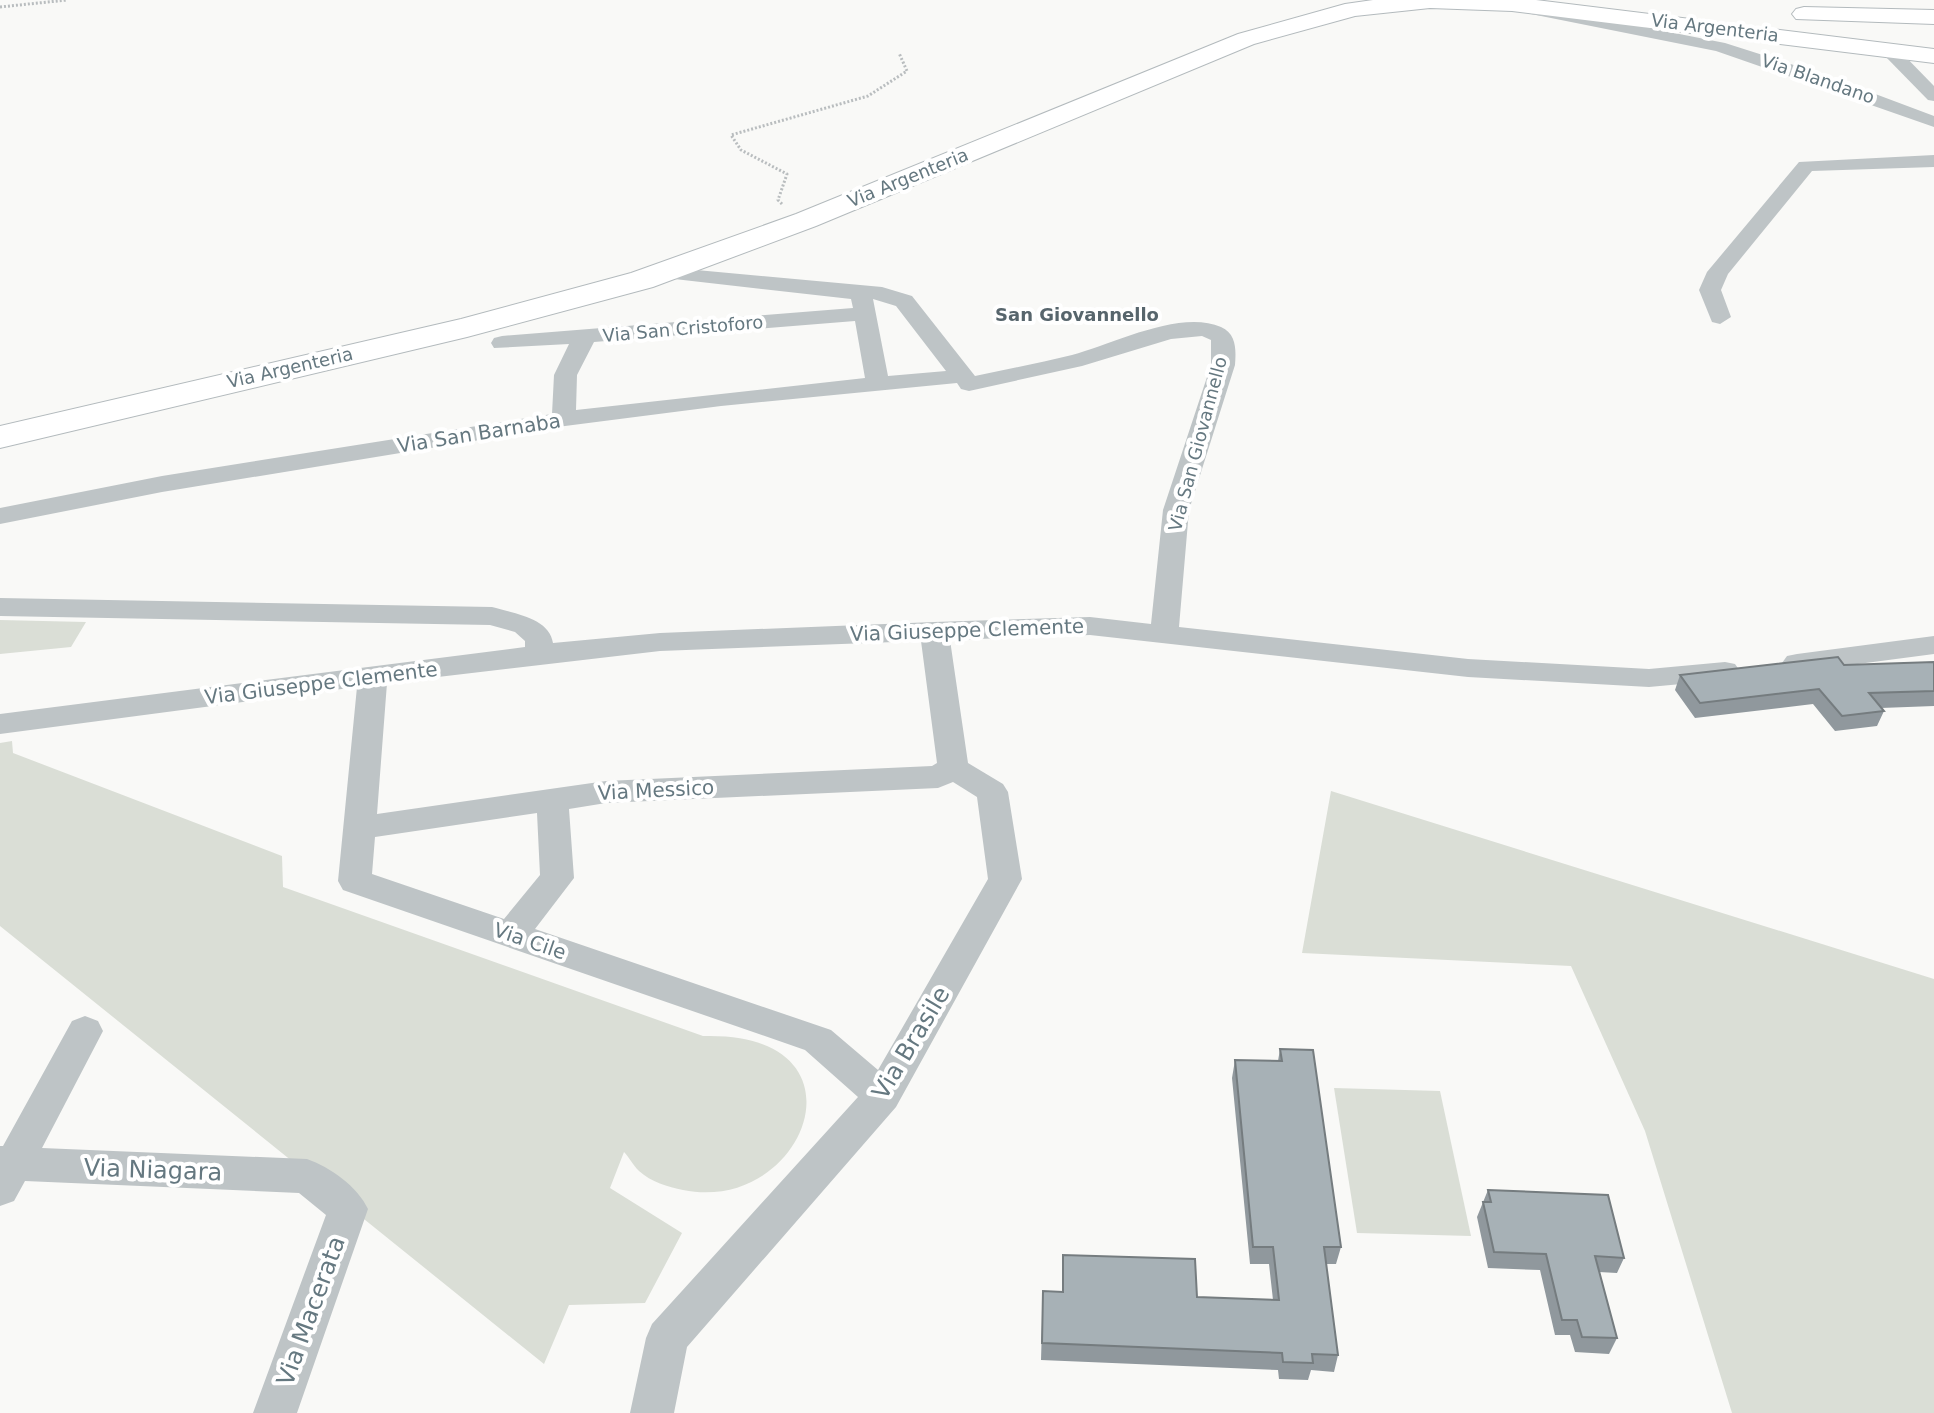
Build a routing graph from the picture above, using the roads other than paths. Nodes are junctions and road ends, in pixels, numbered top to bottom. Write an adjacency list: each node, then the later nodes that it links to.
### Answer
1 (1352, 0): 4 (main road)
2 (1612, 0): 5 (main road)
3 (1512, 4): 4 (main road, Via Argenteria); 6 (main road, Via Argenteria); 9 (street, Via Blandano)
4 (1323, 16): 11 (main road, Via Argenteria)
5 (1934, 17)
6 (1889, 50): 7 (main road, Via Argenteria); 8 (street)
7 (1934, 56)
8 (1934, 96)
9 (1934, 122)
10 (1934, 161): 13 (street)
11 (664, 273): 12 (street); 19 (main road, Via Argenteria)
12 (863, 304): 14 (street, Via San Cristoforo); 16 (street); 17 (street)
13 (1720, 317)
14 (587, 336): 15 (street, Via San Cristoforo); 18 (street)
15 (502, 343)
16 (962, 376): 17 (street, Via San Barnaba); 23 (street, Via San Giovannello)
17 (878, 386): 18 (street, Via San Barnaba)
18 (565, 419): 20 (street, Via San Barnaba)
19 (0, 437)
20 (0, 516)
21 (0, 607): 25 (street)
22 (934, 631): 23 (street, Via Giuseppe Clemente); 25 (street, Via Giuseppe Clemente); 28 (street)
23 (1164, 632): 24 (street, Via Giuseppe Clemente)
24 (1934, 645)
25 (539, 654): 26 (street, Via Giuseppe Clemente)
26 (373, 676): 27 (street, Via Giuseppe Clemente); 30 (street, Via Cile)
27 (0, 724)
28 (953, 768): 29 (street, Via Messico); 33 (street, Via Brasile)
29 (552, 799): 30 (street, Via Messico); 31 (street)
30 (360, 828): 31 (street, Via Cile)
31 (511, 934): 33 (street, Via Cile)
32 (85, 1031): 34 (street)
33 (883, 1096): 37 (street, Via Brasile)
34 (4, 1172): 35 (street, Via Niagara)
35 (348, 1209): 36 (street, Via Macerata)
36 (275, 1413)
37 (652, 1413)

